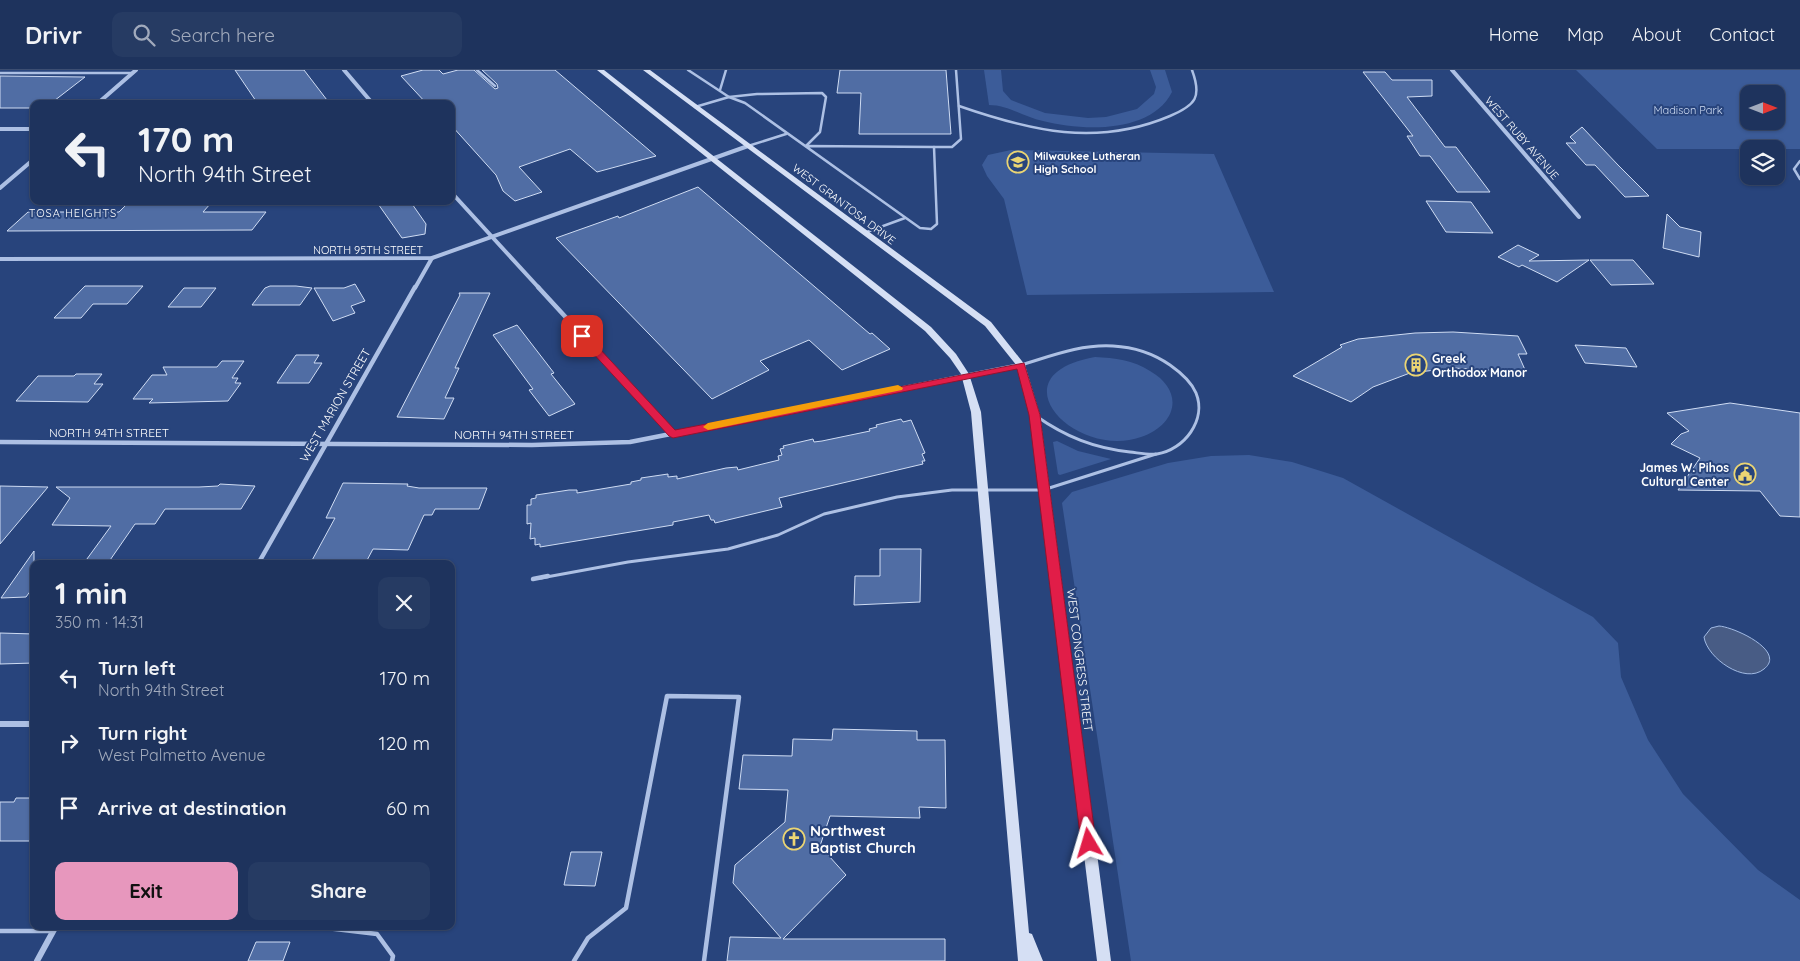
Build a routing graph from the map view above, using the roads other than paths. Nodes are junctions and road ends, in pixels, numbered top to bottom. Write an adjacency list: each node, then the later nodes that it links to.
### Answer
1 (136, 70): 12 (street)
2 (344, 70): 17 (street)
3 (477, 70): 13 (lane)
4 (600, 70): 26 (street)
5 (646, 70): 19 (street, WEST GRANTOSA DRIVE)
6 (688, 70): 14 (lane)
7 (726, 70): 14 (lane)
8 (956, 70): 18 (lane)
9 (1192, 70): 18 (lane)
10 (1452, 70): 32 (street, WEST RUBY AVENUE)
11 (0, 73): 12 (lane)
12 (133, 73): 16 (street)
13 (495, 86)
14 (720, 90): 15 (lane)
15 (729, 97): 19 (lane); 22 (lane); 24 (lane)
16 (102, 100)
17 (370, 100)
18 (958, 106): 25 (lane)
19 (696, 107): 23 (street, WEST GRANTOSA DRIVE)
20 (0, 128): 21 (street)
21 (30, 128)
22 (786, 134): 23 (lane); 24 (lane)
23 (748, 146): 26 (street, NORTH 95TH STREET); 34 (street, WEST GRANTOSA DRIVE)
24 (806, 146): 25 (lane); 33 (lane)
25 (934, 147): 33 (lane)
26 (712, 159): 35 (street, NORTH 95TH STREET); 39 (street)
27 (30, 162): 30 (street)
28 (1800, 162): 29 (lane)
29 (1800, 180)
30 (0, 188)
31 (455, 196): 35 (street)
32 (1579, 217)
33 (905, 218): 34 (lane)
34 (864, 233): 38 (street, WEST GRANTOSA DRIVE)
35 (492, 238): 36 (street, NORTH 95TH STREET); 41 (street)
36 (432, 258): 37 (street, NORTH 95TH STREET); 43 (street, WEST MARION STREET)
37 (0, 259)
38 (1021, 365): 39 (street, NORTH 94TH STREET); 40 (street, WEST CONGRESS STREET); 44 (lane)
39 (965, 374): 41 (street, NORTH 94TH STREET); 45 (street)
40 (1034, 415): 44 (lane); 46 (street, WEST CONGRESS STREET)
41 (673, 434): 43 (street, NORTH 94TH STREET)
42 (0, 442): 43 (street, NORTH 94TH STREET)
43 (326, 442): 47 (street, WEST MARION STREET)
44 (1156, 454): 46 (lane)
45 (982, 490): 46 (lane); 48 (lane); 55 (street)
46 (1043, 490): 62 (street, WEST CONGRESS STREET)
47 (260, 560)
48 (533, 579)
49 (0, 724): 50 (street)
50 (30, 724)
51 (30, 930): 54 (lane)
52 (54, 930): 56 (street)
53 (344, 930): 57 (lane)
54 (0, 931)
55 (1023, 932): 60 (street); 61 (street)
56 (37, 961)
57 (392, 961)
58 (574, 961): 59 (lane)
59 (704, 961)
60 (1025, 961)
61 (1036, 961)
62 (1104, 961)

